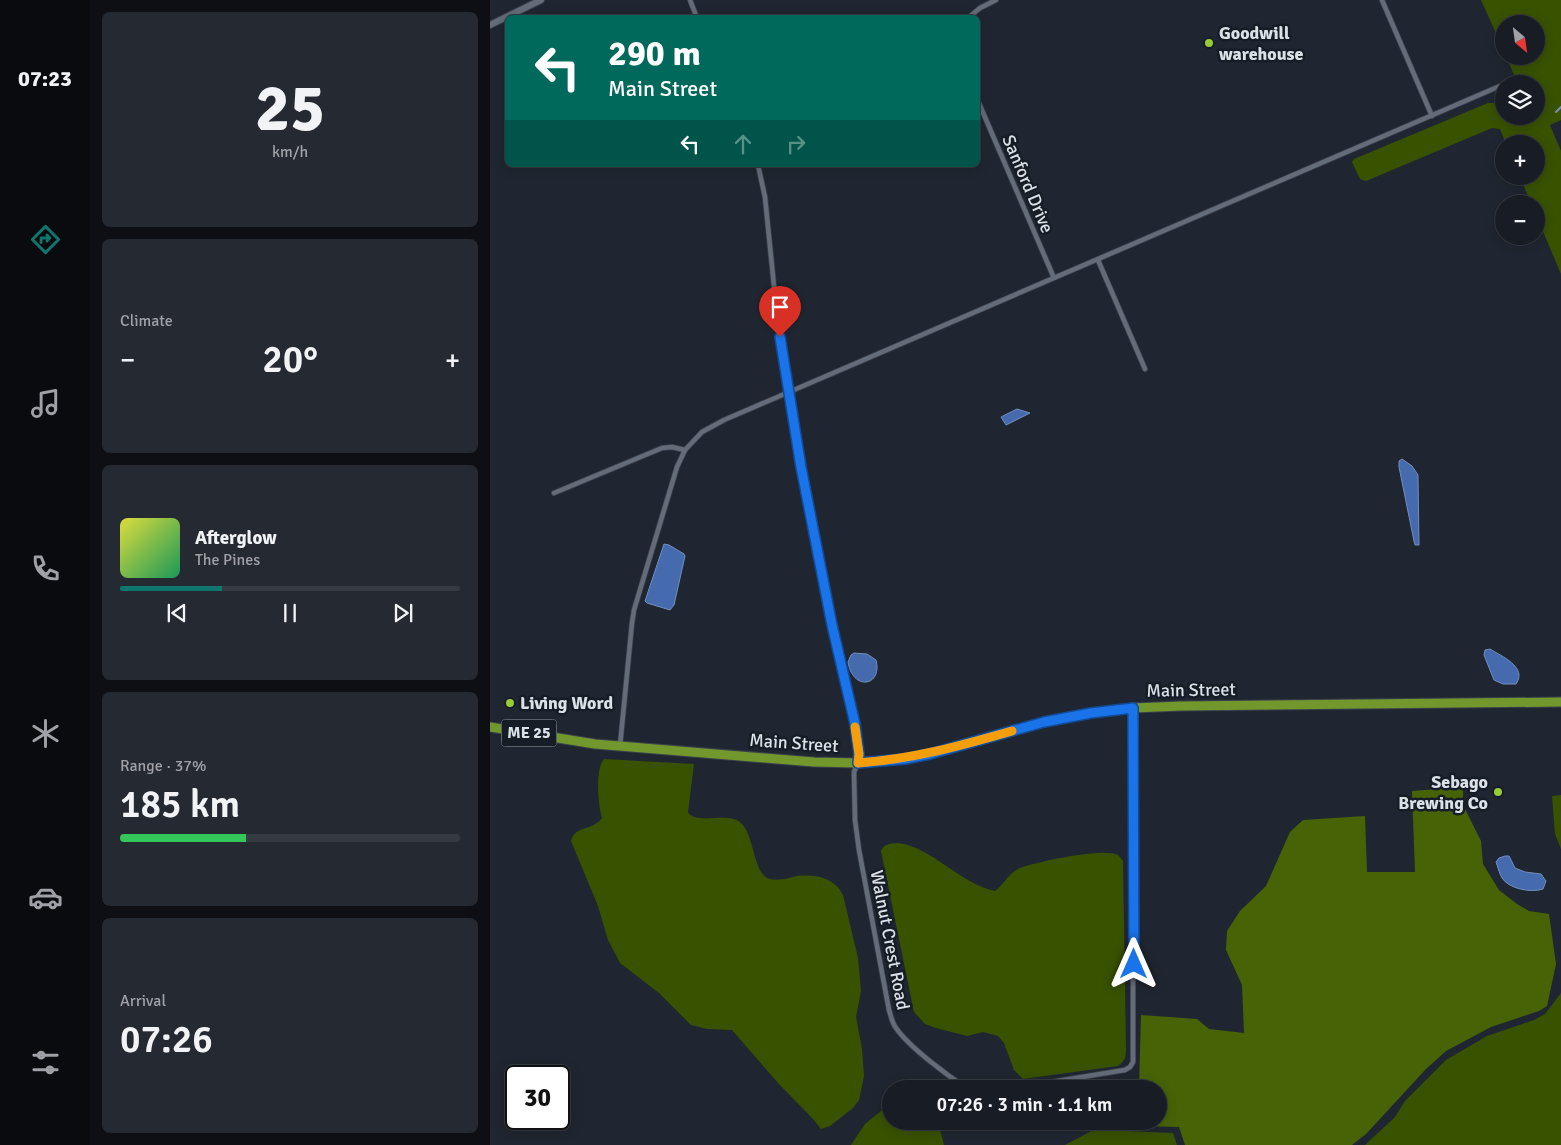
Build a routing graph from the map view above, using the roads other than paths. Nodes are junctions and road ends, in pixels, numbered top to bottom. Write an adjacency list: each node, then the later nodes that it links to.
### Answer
1 (541, 0): 5 (street)
2 (690, 0): 6 (street)
3 (996, 0): 7 (street)
4 (1382, 0): 12 (street)
5 (510, 15)
6 (696, 15)
7 (972, 15)
8 (505, 18): 9 (street)
9 (490, 25)
10 (1495, 88): 12 (street)
11 (980, 106): 15 (street, Sanford Drive)
12 (1432, 116): 14 (street)
13 (758, 167): 17 (street, Walnut Crest Road)
14 (1098, 260): 15 (street); 16 (street)
15 (1054, 278): 17 (street)
16 (1144, 369)
17 (788, 392): 18 (street); 24 (street, Walnut Crest Road)
18 (685, 450): 19 (street); 23 (street)
19 (554, 493)
20 (1561, 702): 21 (highway, Main Street)
21 (1133, 708): 24 (highway, Main Street); 26 (street)
22 (490, 726): 23 (highway, Main Street / ME 25)
23 (620, 746): 24 (highway, Main Street)
24 (858, 763): 25 (street, Walnut Crest Road)
25 (955, 1080)
26 (1064, 1080)

